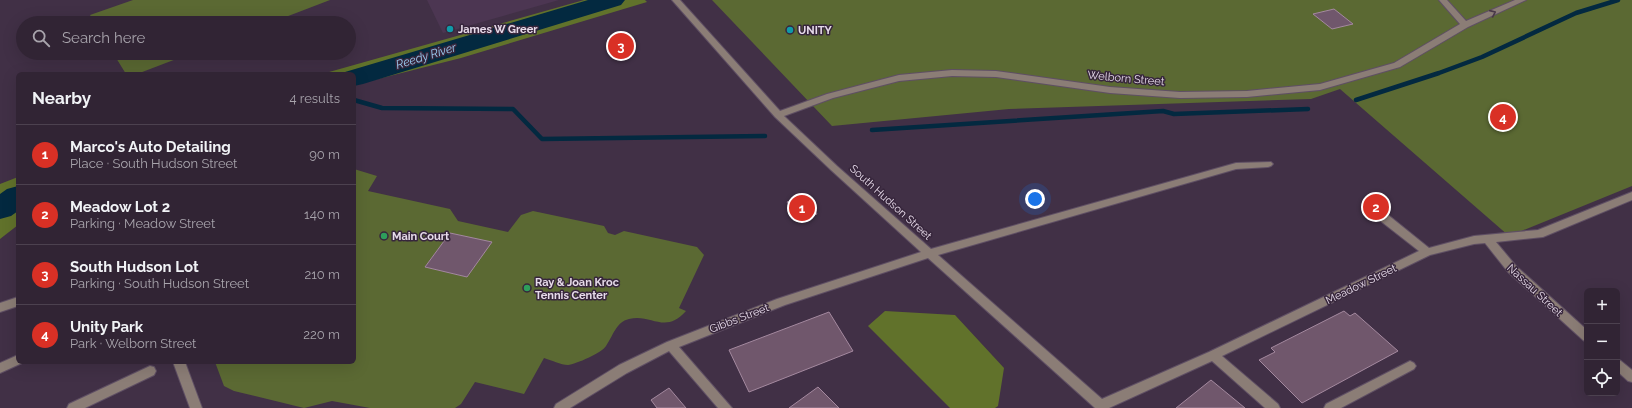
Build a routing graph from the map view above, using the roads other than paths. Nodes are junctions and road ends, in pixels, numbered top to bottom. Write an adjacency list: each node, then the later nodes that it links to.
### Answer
1 (676, 0): 5 (street, South Hudson Street)
2 (1443, 0): 4 (street)
3 (1522, 0): 4 (street, Welborn Street, one-way to 3)
4 (1465, 25): 5 (street, Welborn Street)
5 (778, 115): 11 (street, South Hudson Street)
6 (1268, 164): 11 (street, Gibbs Street)
7 (1632, 196): 9 (street, Meadow Street)
8 (1368, 205): 10 (street)
9 (1488, 239): 10 (street, Meadow Street); 14 (street, Nassau Street)
10 (1427, 252): 16 (street, Meadow Street)
11 (930, 253): 15 (street, Gibbs Street); 24 (street, South Hudson Street)
12 (16, 302): 13 (street)
13 (0, 308)
14 (1584, 334)
15 (670, 345): 27 (street, Gibbs Street); 28 (street)
16 (1212, 355): 24 (street, Meadow Street); 29 (street)
17 (16, 361): 21 (street)
18 (179, 364): 26 (street)
19 (1410, 366): 30 (street)
20 (1620, 367): 23 (street)
21 (0, 368)
22 (150, 371): 25 (street)
23 (1632, 377)
24 (1102, 407)
25 (73, 408)
26 (196, 408)
27 (560, 408)
28 (726, 408)
29 (1274, 408)
30 (1330, 408)

